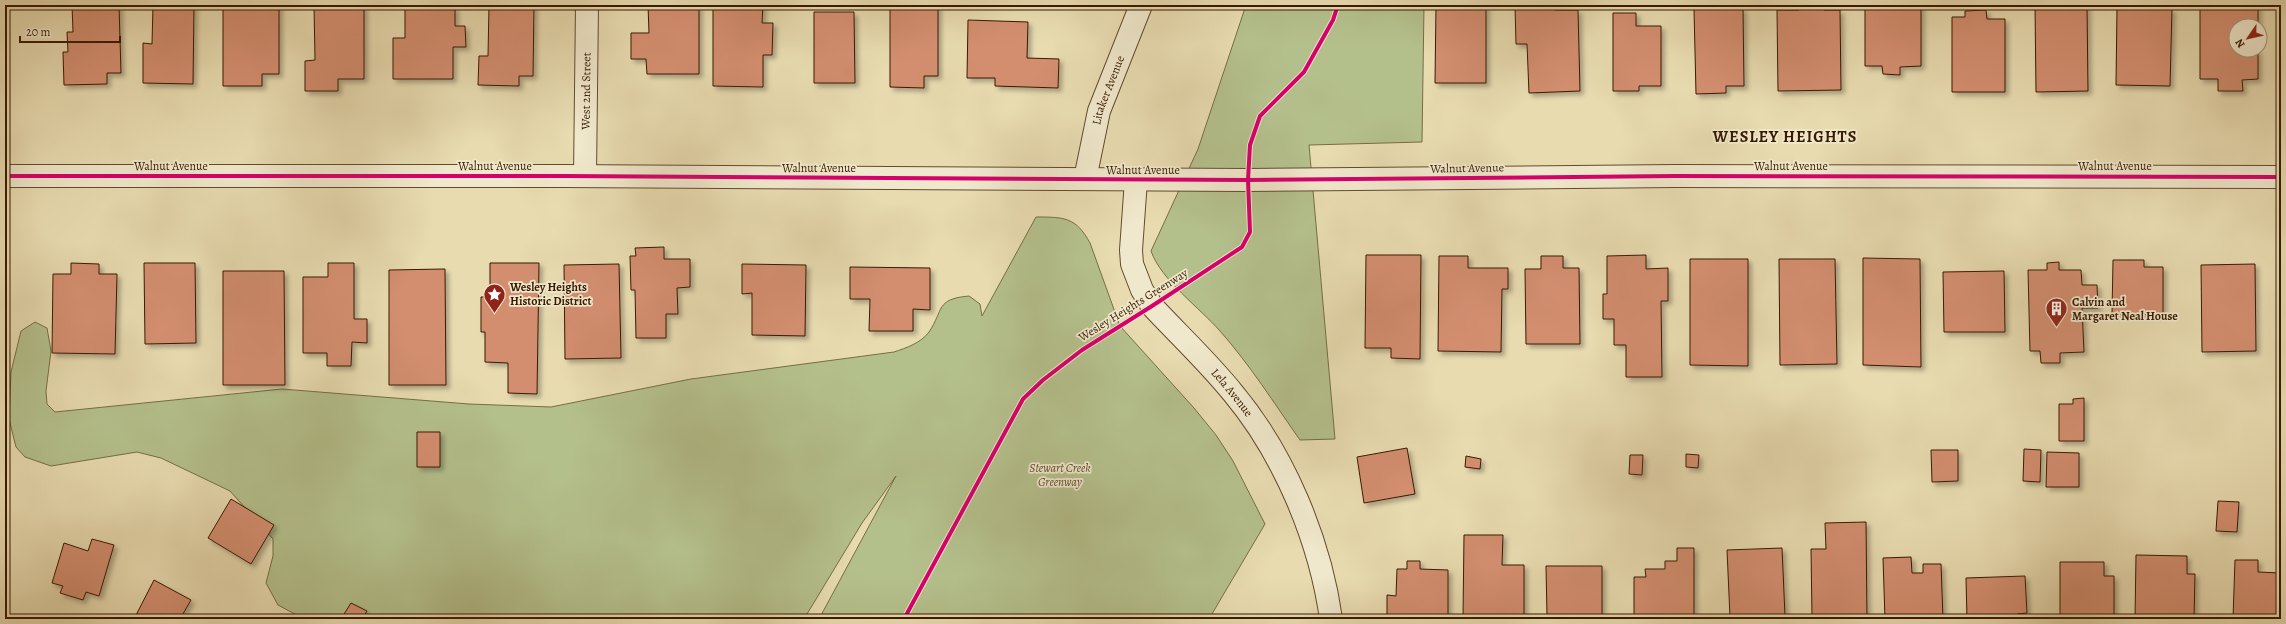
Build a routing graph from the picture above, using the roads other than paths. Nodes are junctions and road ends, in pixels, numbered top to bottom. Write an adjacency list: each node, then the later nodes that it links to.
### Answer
1 (587, 5): 4 (street, West 2nd Street)
2 (1141, 5): 6 (street, Litaker Avenue)
3 (5, 176): 4 (street, Walnut Avenue)
4 (585, 176): 6 (street, Walnut Avenue)
5 (2281, 177): 7 (street, Walnut Avenue)
6 (1085, 179): 7 (street, Walnut Avenue)
7 (1136, 180): 8 (street, Lela Avenue)
8 (1331, 619)

